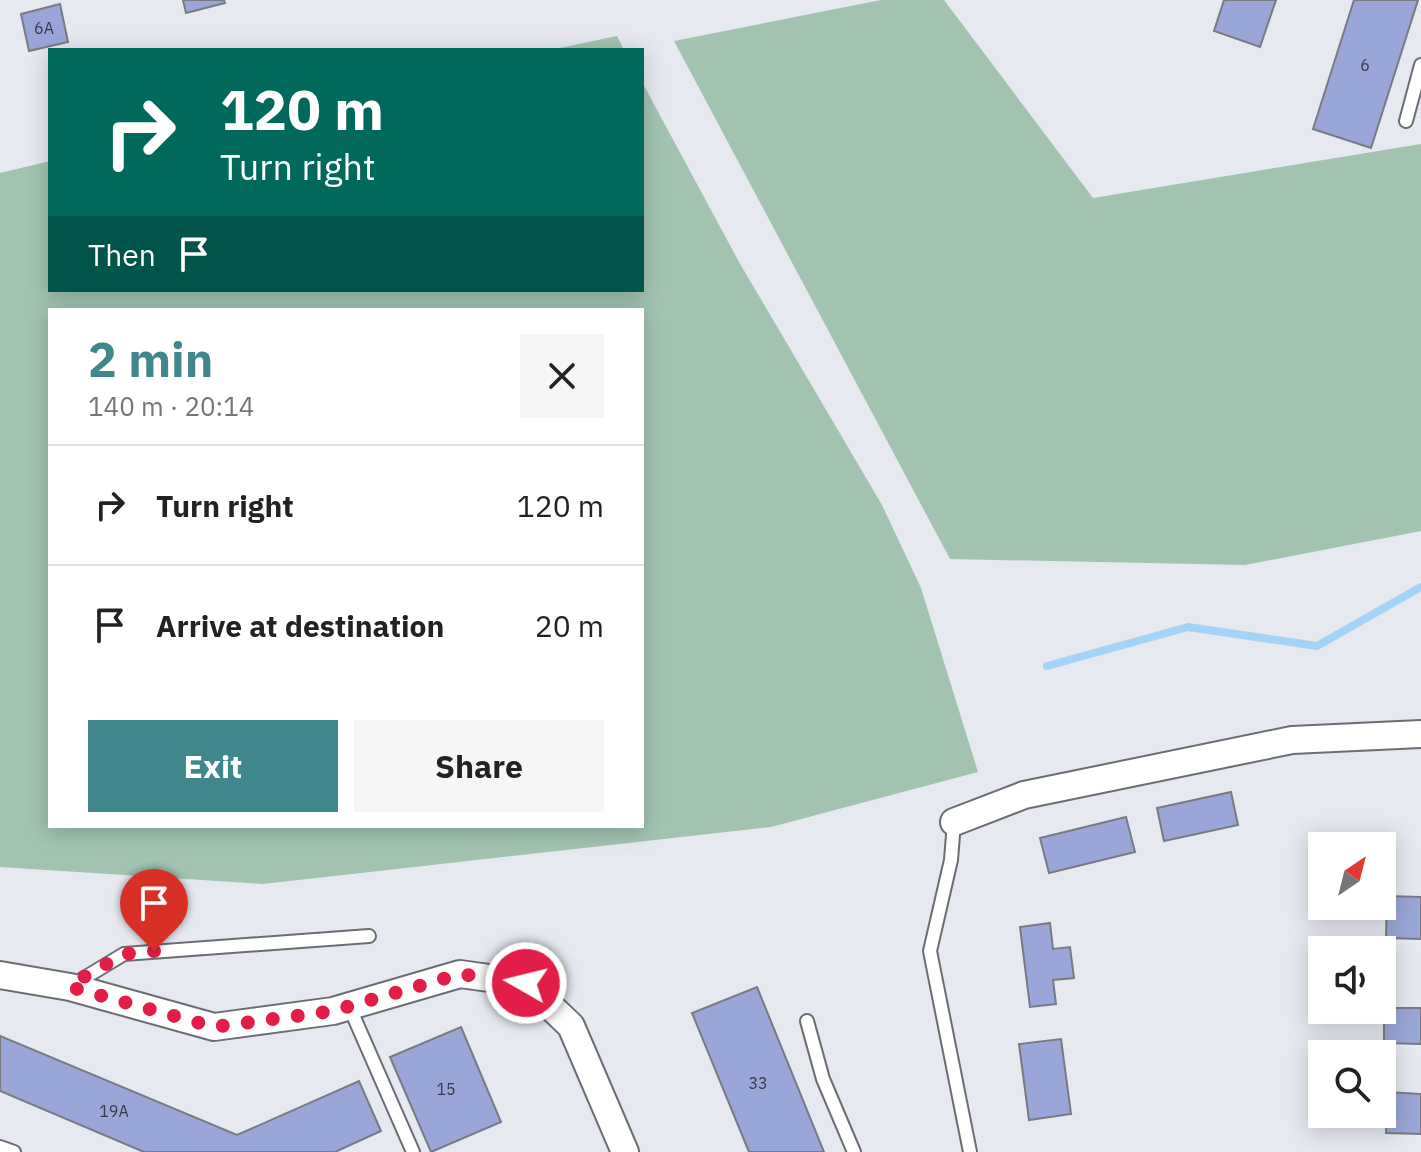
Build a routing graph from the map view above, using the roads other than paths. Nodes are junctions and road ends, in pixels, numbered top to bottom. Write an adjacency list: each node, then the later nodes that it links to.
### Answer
1 (1421, 65): 2 (lane)
2 (1406, 121)
3 (1421, 734): 4 (street)
4 (954, 822): 15 (lane)
5 (369, 936): 7 (lane)
6 (0, 975): 7 (street)
7 (70, 987): 8 (street)
8 (349, 1006): 12 (lane); 13 (street)
9 (807, 1021): 14 (lane)
10 (0, 1147): 11 (lane)
11 (14, 1152)
12 (413, 1152)
13 (625, 1152)
14 (854, 1152)
15 (970, 1152)

